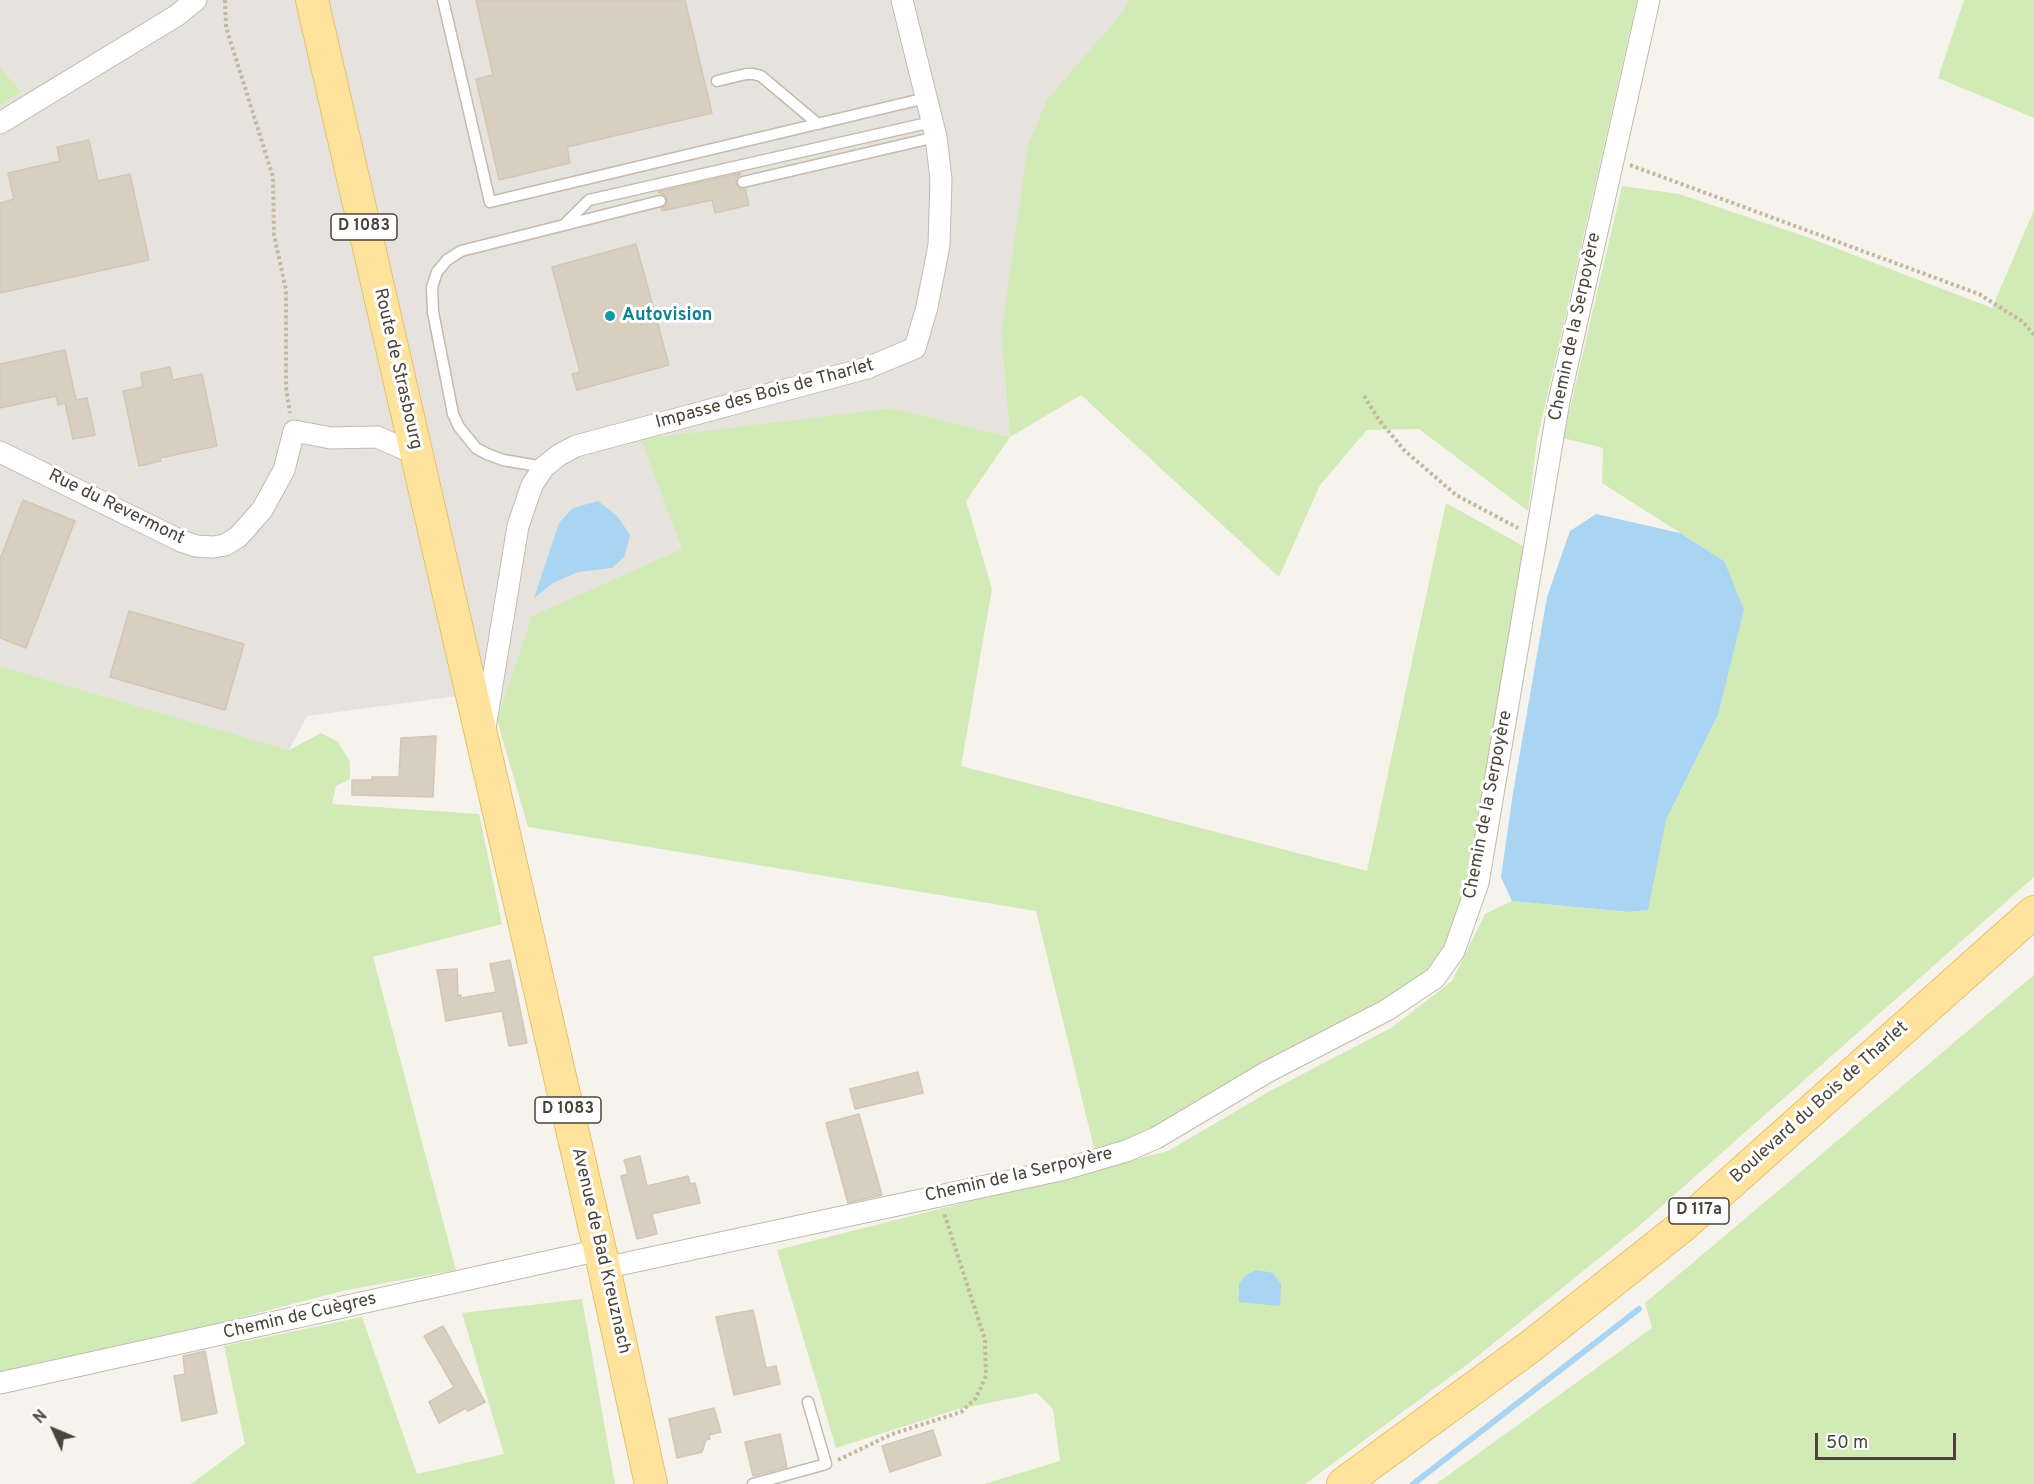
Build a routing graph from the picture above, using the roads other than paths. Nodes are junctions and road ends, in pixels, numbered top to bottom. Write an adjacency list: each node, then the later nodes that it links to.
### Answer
1 (196, 0): 8 (street)
2 (312, 0): 15 (main road, Route de Strasbourg / D 1083)
3 (443, 0): 9 (lane)
4 (902, 0): 7 (street, Impasse des Bois de Tharlet)
5 (1648, 0): 19 (street, Chemin de la Serpoyère)
6 (717, 81): 9 (lane)
7 (926, 98): 9 (lane); 10 (street, Impasse des Bois de Tharlet)
8 (0, 123)
9 (818, 124)
10 (934, 129): 11 (lane); 13 (lane); 16 (street, Impasse des Bois de Tharlet)
11 (743, 182)
12 (660, 201): 13 (lane)
13 (565, 225): 16 (lane)
14 (0, 452): 15 (street, Rue du Revermont)
15 (416, 454): 17 (main road, Route de Strasbourg / D 1083)
16 (544, 467): 17 (street, Impasse des Bois de Tharlet)
17 (483, 738): 19 (main road, Avenue de Bad Kreuznach / D 1083)
18 (2034, 912): 24 (main road, Boulevard du Bois de Tharlet / D 117a)
19 (602, 1259): 20 (street, Chemin de Cuègres); 22 (main road, Avenue de Bad Kreuznach / D 1083)
20 (0, 1383)
21 (808, 1402): 23 (lane)
22 (651, 1484)
23 (753, 1484)
24 (1343, 1484)

